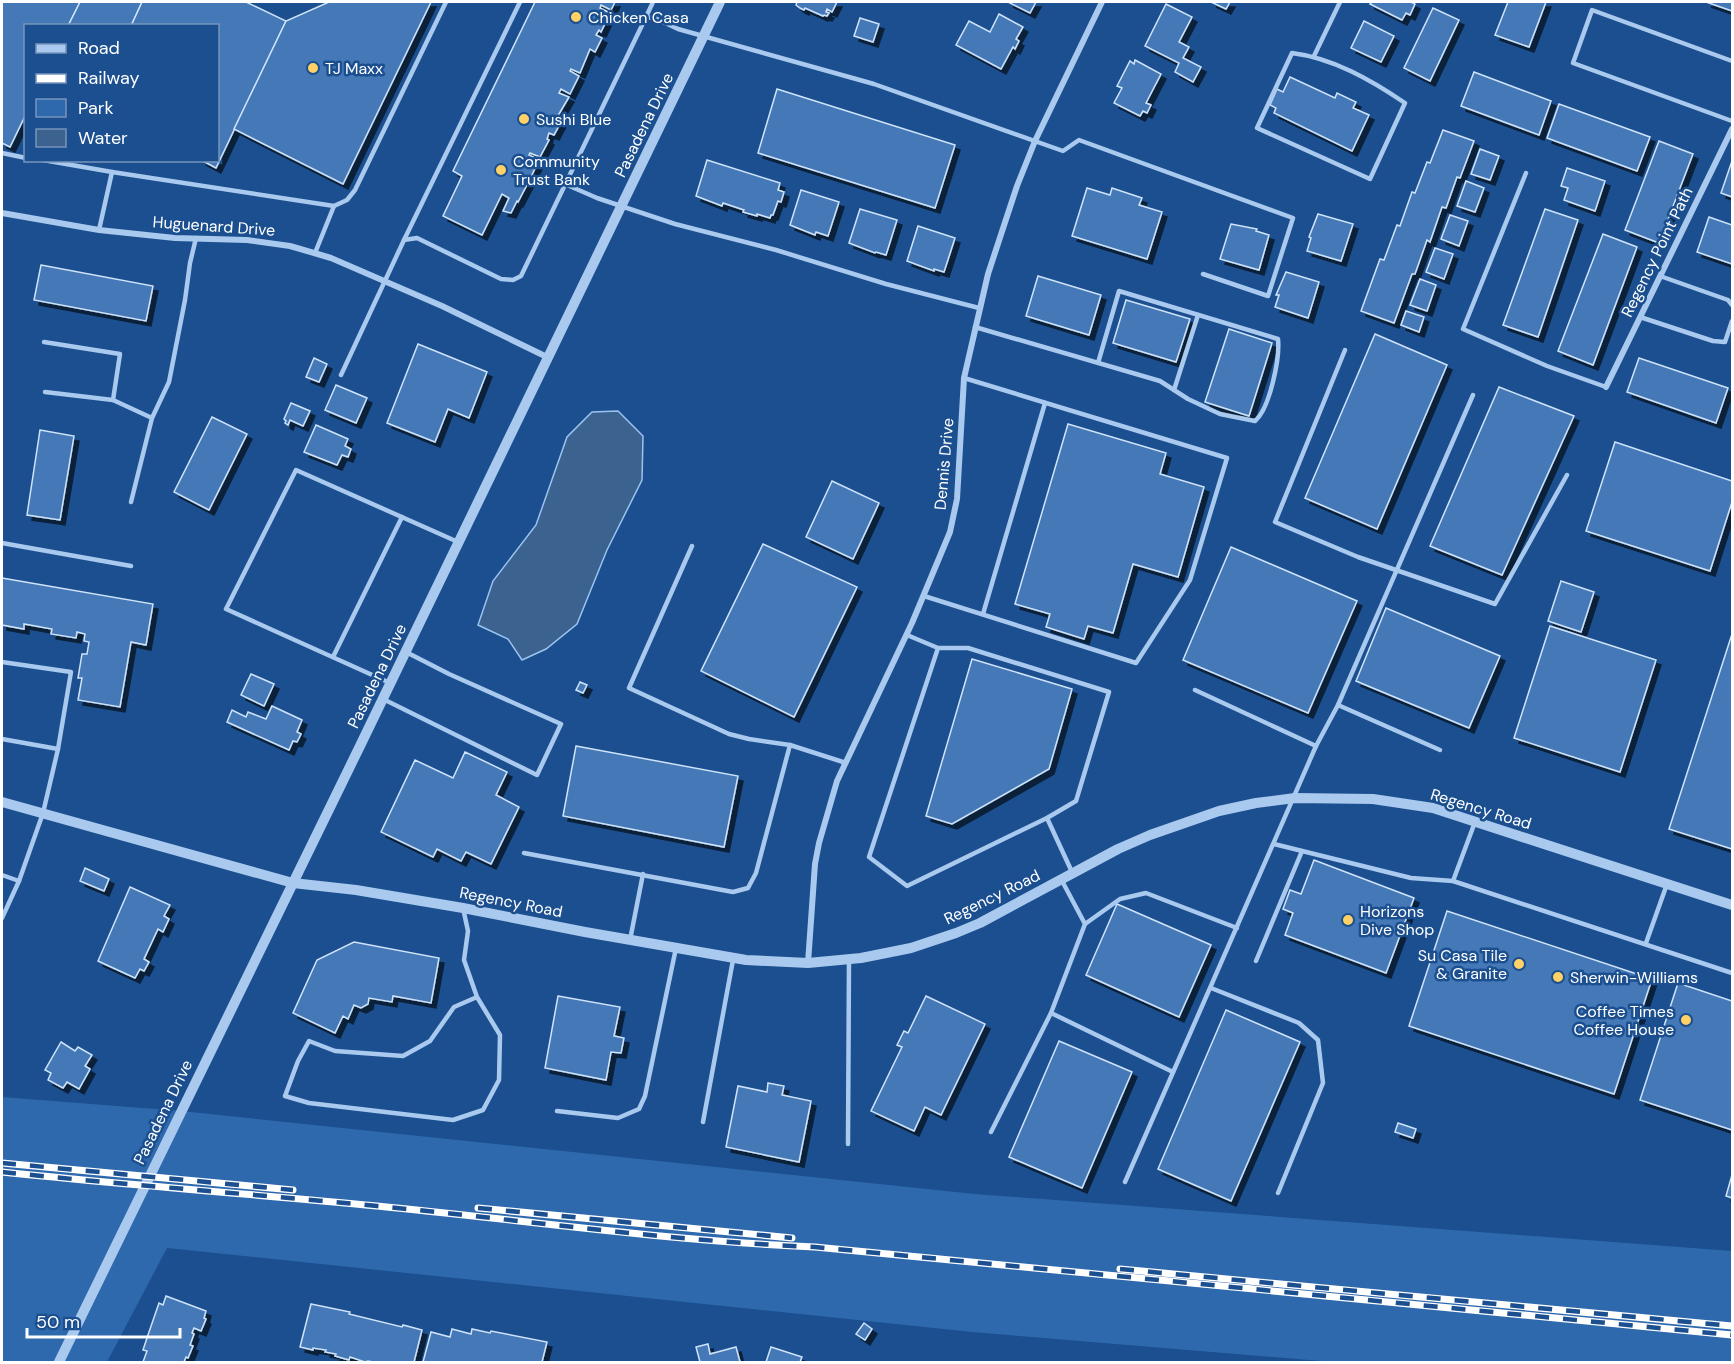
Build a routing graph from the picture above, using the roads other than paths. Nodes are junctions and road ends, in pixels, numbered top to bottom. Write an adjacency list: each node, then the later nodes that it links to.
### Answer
1 (446, 2): 20 (lane)
2 (520, 2): 25 (lane)
3 (653, 2): 7 (lane)
4 (720, 2): 8 (street, Pasadena Drive)
5 (1102, 2): 13 (street, Dennis Drive)
6 (1340, 2): 9 (lane)
7 (646, 17): 8 (lane); 19 (lane)
8 (704, 36): 13 (lane); 21 (street, Pasadena Drive)
9 (1314, 56): 9 (lane)
10 (1732, 61): 11 (lane)
11 (1732, 121)
12 (1732, 129): 28 (street, Regency Point Path)
13 (1035, 141): 27 (lane); 31 (street, Dennis Drive)
14 (2, 153): 15 (lane)
15 (24, 158)
16 (54, 162): 17 (lane)
17 (112, 172): 20 (lane); 23 (lane)
18 (1526, 173): 42 (lane)
19 (565, 184): 21 (lane); 25 (lane)
20 (334, 206): 26 (lane)
21 (622, 206): 31 (lane); 38 (street, Pasadena Drive)
22 (2, 213): 23 (street, Huguenard Drive)
23 (99, 230): 24 (street, Huguenard Drive)
24 (196, 238): 26 (street, Huguenard Drive); 48 (lane)
25 (404, 240): 29 (lane)
26 (315, 254): 29 (street, Huguenard Drive)
27 (1203, 274)
28 (1660, 276): 30 (lane); 33 (street, Regency Point Path)
29 (383, 281): 38 (street, Huguenard Drive); 40 (lane)
30 (1732, 305)
31 (979, 309): 35 (street, Dennis Drive)
32 (1198, 315): 39 (lane); 43 (lane); 43 (lane)
33 (1640, 317): 34 (lane); 42 (street, Regency Point Path)
34 (1732, 321)
35 (975, 327): 39 (lane); 41 (street, Dennis Drive)
36 (44, 342): 46 (lane)
37 (1346, 350): 56 (lane)
38 (547, 357): 52 (street, Pasadena Drive)
39 (1098, 363): 43 (lane)
40 (341, 375)
41 (964, 378): 47 (lane); 57 (street, Dennis Drive)
42 (1606, 387)
43 (1174, 390)
44 (45, 392): 46 (lane)
45 (1473, 395): 56 (lane)
46 (113, 400): 48 (lane)
47 (1045, 403): 58 (lane); 58 (lane)
48 (152, 418): 50 (lane)
49 (1567, 475): 56 (lane)
50 (131, 502)
51 (402, 517): 52 (lane); 62 (lane); 62 (lane)
52 (458, 542): 61 (street, Pasadena Drive)
53 (2, 543): 55 (lane)
54 (692, 546): 69 (lane)
55 (131, 566)
56 (1396, 570): 67 (lane)
57 (924, 596): 58 (lane); 59 (street, Dennis Drive)
58 (983, 614)
59 (907, 635): 60 (lane); 73 (street, Dennis Drive)
60 (938, 648): 77 (lane); 77 (lane)
61 (406, 652): 64 (street, Pasadena Drive); 66 (lane)
62 (333, 657): 64 (lane)
63 (2, 662): 71 (lane)
64 (391, 683): 66 (street, Pasadena Drive)
65 (1195, 690): 70 (lane)
66 (383, 699): 88 (street, Pasadena Drive)
67 (1338, 705): 70 (lane); 72 (lane)
68 (2, 739): 71 (lane)
69 (790, 745): 73 (lane); 83 (lane)
70 (1316, 746): 74 (lane)
71 (58, 749): 76 (lane)
72 (1440, 750)
73 (846, 763): 101 (street, Dennis Drive)
74 (1295, 798): 78 (street, Regency Road); 79 (lane); 82 (street, Regency Road)
75 (2, 802): 76 (street, Regency Road)
76 (42, 813): 86 (lane); 88 (street, Regency Road)
77 (1047, 818): 82 (lane)
78 (1475, 822): 87 (lane); 89 (street, Regency Road)
79 (1274, 844): 80 (lane); 94 (lane)
80 (1302, 851): 87 (lane); 100 (lane)
81 (524, 853): 83 (lane)
82 (1073, 873): 85 (street, Regency Road)
83 (643, 874): 95 (lane)
84 (2, 875): 86 (lane)
85 (1061, 879): 93 (lane); 99 (street, Regency Road)
86 (19, 881): 92 (lane)
87 (1453, 881): 96 (lane)
88 (293, 882): 91 (street, Regency Road); 113 (street, Pasadena Drive)
89 (1667, 884): 90 (street, Regency Road); 96 (lane)
90 (1732, 905)
91 (463, 908): 95 (street, Regency Road); 104 (lane)
92 (2, 918)
93 (1084, 924): 94 (lane); 105 (lane)
94 (1237, 928): 103 (lane)
95 (630, 940): 97 (street, Regency Road)
96 (1646, 943): 102 (lane)
97 (676, 948): 98 (street, Regency Road); 107 (lane)
98 (734, 958): 101 (street, Regency Road); 108 (lane)
99 (849, 959): 101 (street, Regency Road); 110 (lane)
100 (1256, 961)
101 (808, 963)
102 (1732, 972)
103 (1210, 988): 106 (lane); 112 (lane)
104 (477, 997): 104 (lane)
105 (1051, 1013): 106 (lane); 109 (lane)
106 (1173, 1072): 111 (lane)
107 (557, 1111)
108 (703, 1122)
109 (991, 1132)
110 (848, 1144)
111 (1125, 1182)
112 (1278, 1193)
113 (59, 1362)

